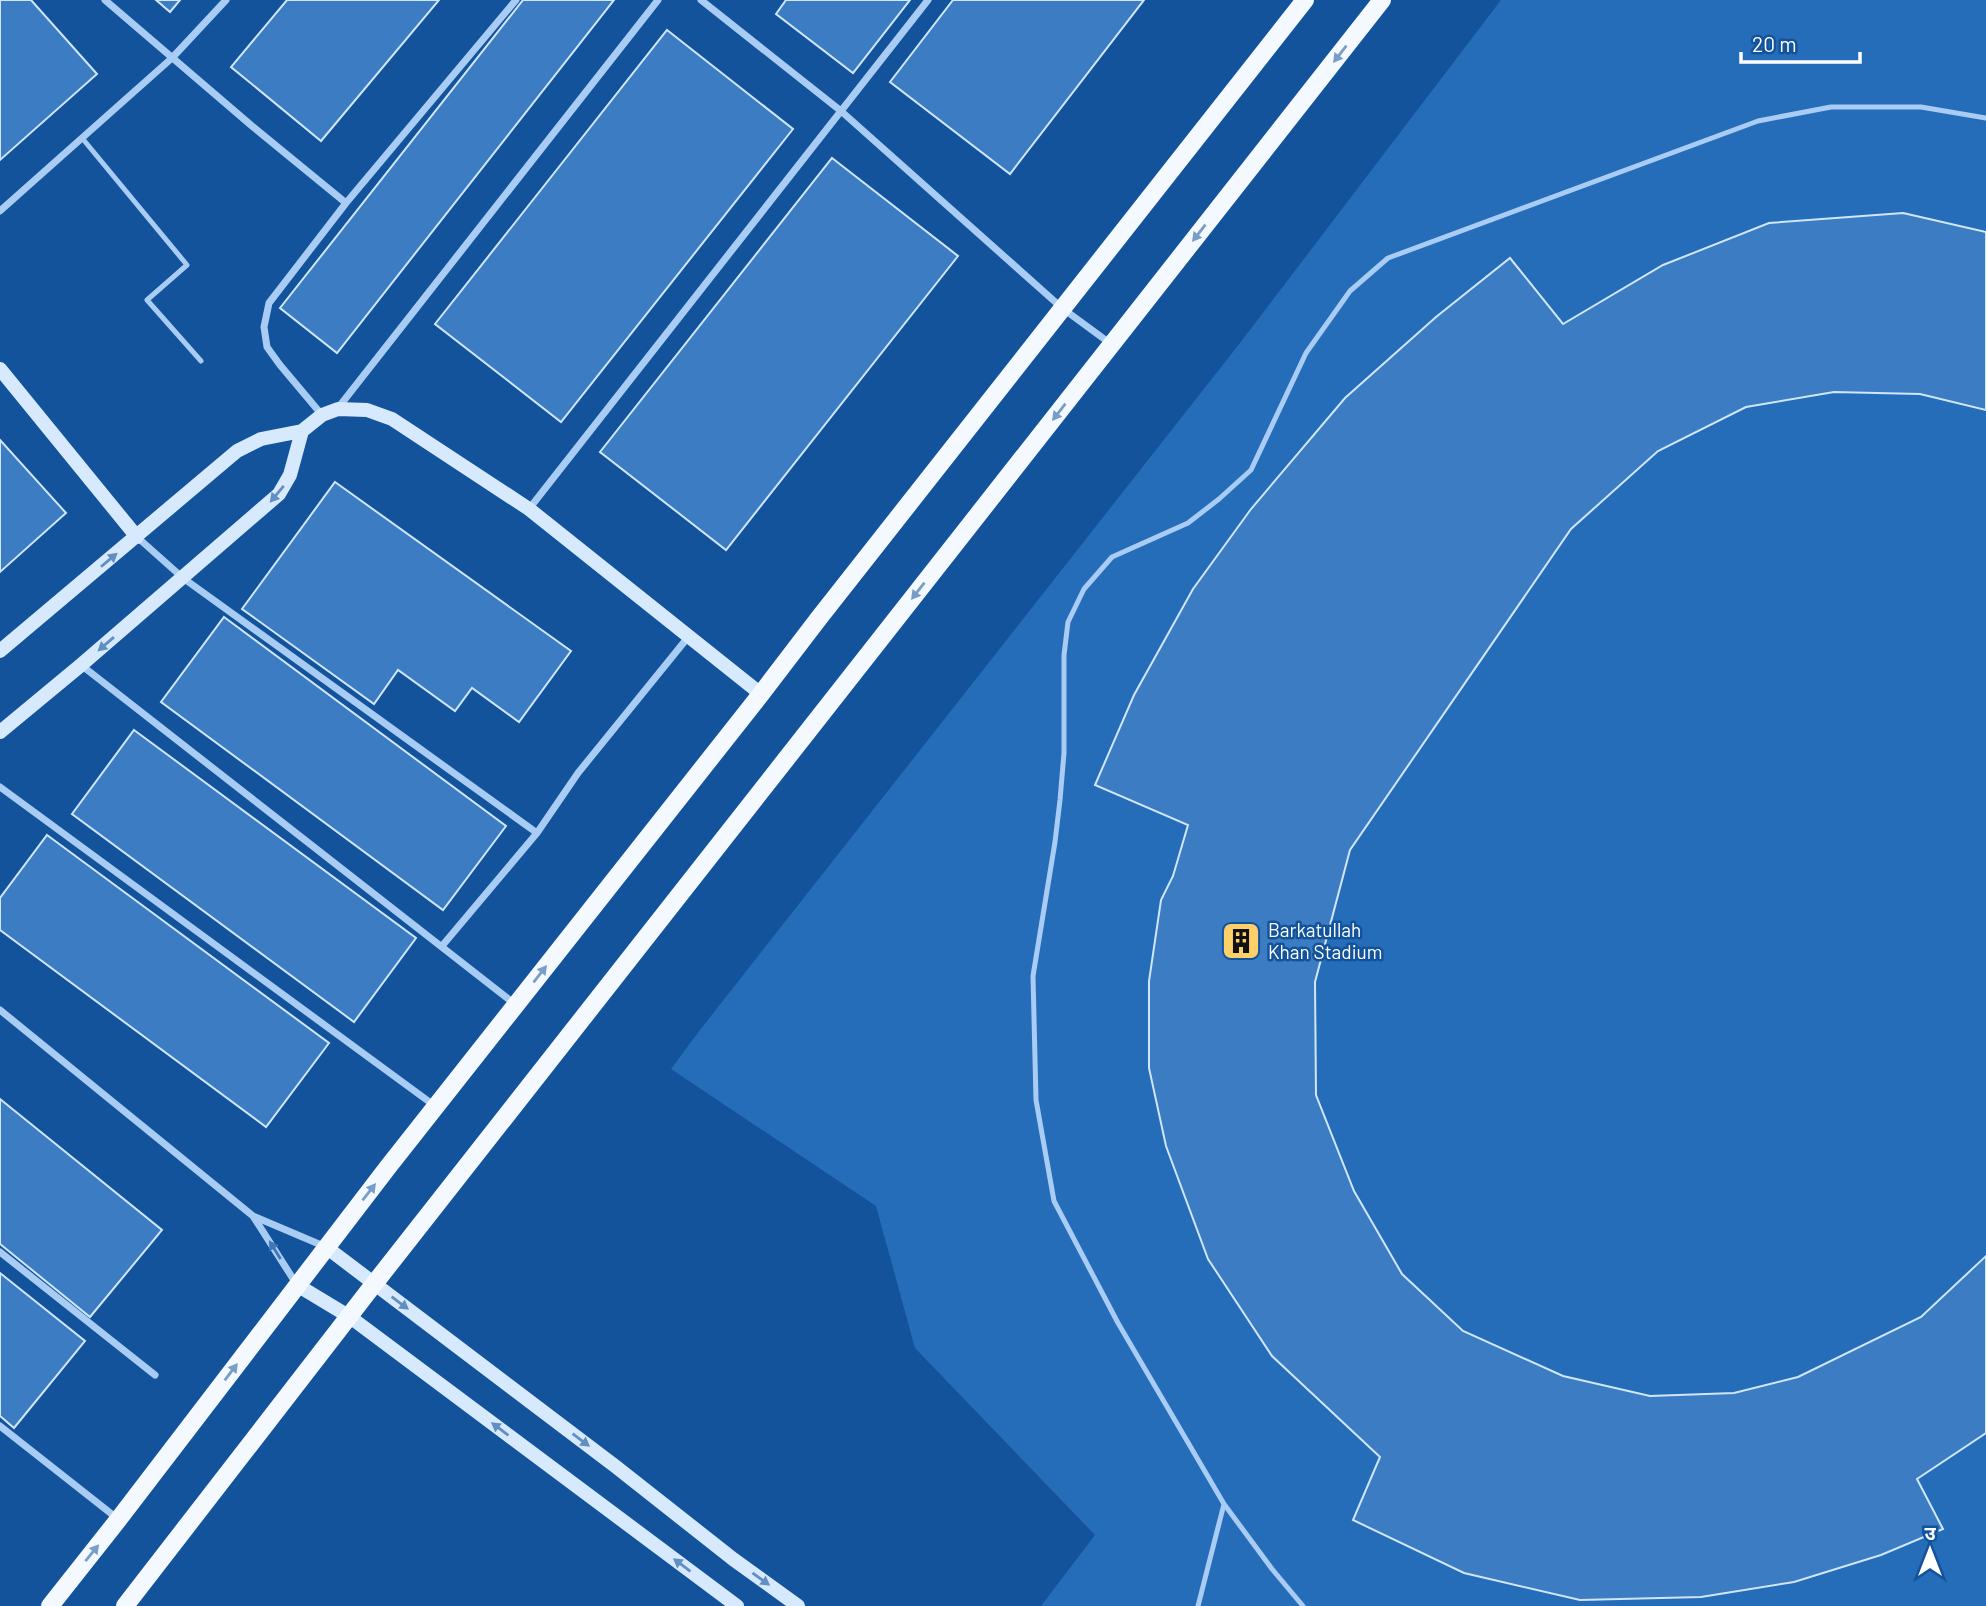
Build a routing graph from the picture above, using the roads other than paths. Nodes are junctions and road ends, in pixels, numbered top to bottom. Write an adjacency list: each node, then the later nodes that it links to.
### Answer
1 (105, 0): 9 (street)
2 (226, 0): 9 (street)
3 (516, 0): 13 (street)
4 (658, 0): 19 (street)
5 (701, 0): 10 (street)
6 (928, 0): 10 (street)
7 (1305, 0): 15 (main road)
8 (1382, 0): 16 (main road, one-way to 16)
9 (172, 58): 12 (street); 13 (street)
10 (841, 111): 15 (street); 22 (street)
11 (1986, 118): 44 (lane)
12 (82, 138): 14 (street); 17 (lane)
13 (346, 203): 20 (street)
14 (0, 211)
15 (1062, 308): 16 (street); 28 (main road)
16 (1111, 345): 39 (main road, one-way to 39)
17 (201, 361)
18 (0, 369): 23 (street)
19 (338, 409): 20 (street); 22 (street)
20 (321, 415): 21 (street)
21 (302, 431): 23 (street); 24 (street, one-way to 24)
22 (529, 509): 25 (street)
23 (137, 537): 24 (street); 26 (street, one-way to 23)
24 (183, 578): 27 (street, one-way to 27); 31 (street)
25 (689, 636): 28 (street); 31 (street)
26 (0, 651)
27 (81, 665): 29 (street); 32 (street)
28 (761, 694): 33 (main road, one-way to 28)
29 (0, 733)
30 (0, 787): 35 (street)
31 (537, 833): 32 (street)
32 (442, 946): 33 (street)
33 (516, 1005): 35 (main road)
34 (0, 1010): 36 (street)
35 (435, 1106): 37 (main road, one-way to 35)
36 (253, 1216): 37 (street); 40 (street, one-way to 36)
37 (326, 1247): 39 (street); 40 (main road)
38 (0, 1252): 42 (street)
39 (374, 1284): 41 (main road); 49 (street, one-way to 49)
40 (297, 1285): 41 (street); 45 (main road, one-way to 40)
41 (349, 1317): 47 (main road); 48 (street, one-way to 41)
42 (155, 1375)
43 (0, 1426): 45 (street)
44 (1224, 1504): 50 (lane); 51 (lane)
45 (118, 1520): 46 (main road, one-way to 45)
46 (50, 1606)
47 (125, 1606)
48 (737, 1606)
49 (798, 1606)
50 (1198, 1606)
51 (1303, 1606)

